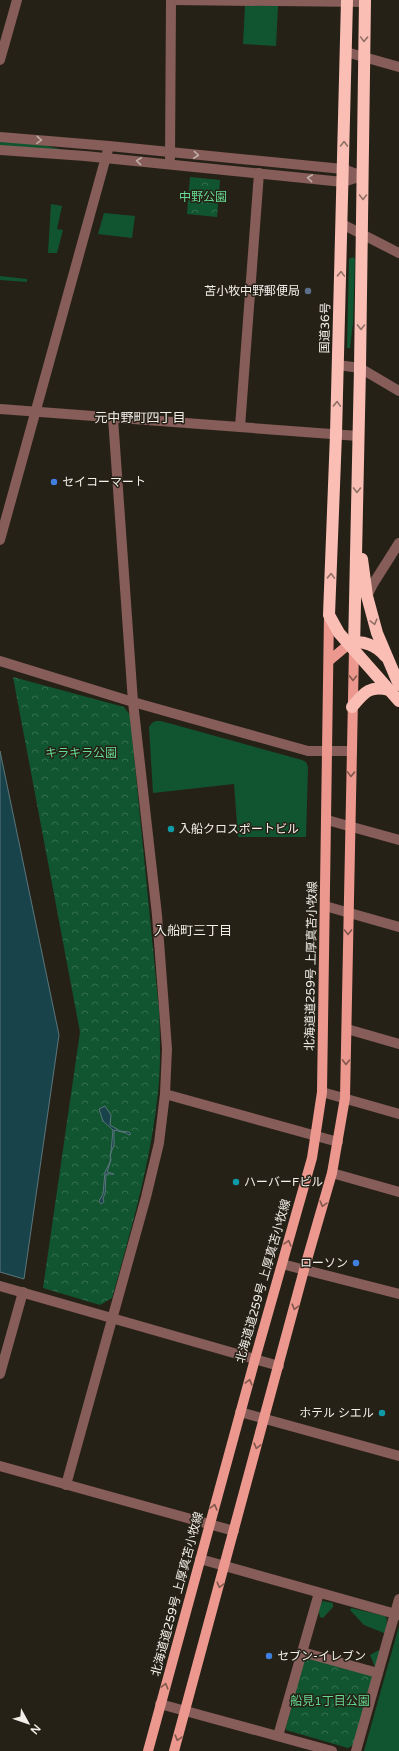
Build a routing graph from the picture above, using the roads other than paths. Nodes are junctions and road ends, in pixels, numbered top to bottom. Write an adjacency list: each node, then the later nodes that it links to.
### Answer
1 (17, 0): 8 (street)
2 (171, 0): 3 (street); 13 (street)
3 (251, 0): 4 (street)
4 (347, 1): 5 (street); 6 (highway, 国道36号)
5 (365, 1): 7 (highway, one-way to 7)
6 (346, 52): 7 (street); 16 (highway, 国道36号, one-way to 6)
7 (364, 57): 9 (street); 18 (highway)
8 (0, 60)
9 (399, 67)
10 (0, 137): 11 (street, one-way to 11)
11 (109, 146): 13 (street); 14 (street)
12 (0, 150): 14 (street)
13 (170, 152): 15 (street); 16 (street, one-way to 16)
14 (106, 158): 15 (street, one-way to 14); 27 (street)
15 (170, 164): 17 (street)
16 (343, 169): 18 (street); 19 (highway, 国道36号)
17 (259, 173): 19 (street, one-way to 17); 29 (street)
18 (362, 176): 19 (street); 21 (highway, one-way to 21)
19 (343, 182): 20 (highway, 国道36号)
20 (342, 224): 21 (street); 23 (highway, 国道36号, one-way to 20)
21 (362, 234): 22 (street); 24 (highway, one-way to 24)
22 (399, 253)
23 (338, 364): 24 (street); 30 (highway, 国道36号, one-way to 23)
24 (360, 368): 25 (street); 31 (highway)
25 (399, 391)
26 (0, 409): 27 (street)
27 (36, 412): 28 (street); 33 (street)
28 (113, 418): 29 (street); 43 (street)
29 (240, 427): 30 (street)
30 (336, 434): 31 (street); 36 (highway, 国道36号, one-way to 30)
31 (358, 436): 32 (highway, one-way to 32)
32 (357, 528): 35 (highway); 37 (highway)
33 (0, 540)
34 (399, 543): 35 (street)
35 (367, 596): 40 (highway, one-way to 40)
36 (329, 615): 37 (highway); 38 (main road, 北海道道259号 上厚真苫小牧線)
37 (352, 645): 38 (main road); 40 (highway); 41 (highway); 44 (main road, one-way to 44)
38 (330, 660): 45 (main road, 北海道道259号 上厚真苫小牧線)
39 (0, 662): 43 (street)
40 (390, 662): 41 (highway)
41 (394, 688): 42 (highway); 44 (highway)
42 (399, 701)
43 (133, 702): 45 (street); 56 (street)
44 (352, 707): 46 (main road)
45 (328, 751): 46 (street); 47 (main road, 北海道道259号 上厚真苫小牧線)
46 (352, 751): 48 (main road, one-way to 48)
47 (327, 820): 48 (street); 50 (main road, 北海道道259号 上厚真苫小牧線)
48 (350, 826): 49 (street); 51 (main road)
49 (399, 840)
50 (326, 906): 51 (street); 55 (main road, 北海道道259号 上厚真苫小牧線)
51 (349, 912): 52 (street); 53 (main road, one-way to 53)
52 (399, 927)
53 (347, 1029): 54 (street); 57 (main road, one-way to 57)
54 (399, 1044)
55 (322, 1092): 57 (street); 59 (main road, 北海道道259号 上厚真苫小牧線)
56 (165, 1094): 59 (street); 68 (street)
57 (345, 1098): 58 (street); 60 (main road)
58 (399, 1114)
59 (316, 1136): 60 (street); 63 (main road, 北海道道259号 上厚真苫小牧線, one-way to 59)
60 (338, 1142): 61 (main road)
61 (332, 1173): 62 (street); 64 (main road, one-way to 64)
62 (399, 1192)
63 (282, 1264): 64 (street); 69 (main road, 北海道道259号 上厚真苫小牧線)
64 (304, 1270): 67 (street); 70 (main road, one-way to 70)
65 (0, 1286): 66 (street)
66 (23, 1292): 68 (street); 71 (street)
67 (399, 1294)
68 (113, 1318): 69 (street); 76 (street)
69 (255, 1359): 70 (street); 72 (main road, 北海道道259号 上厚真苫小牧線, one-way to 69)
70 (279, 1366): 73 (main road)
71 (0, 1374)
72 (240, 1412): 73 (street); 77 (main road, 北海道道259号 上厚真苫小牧線, one-way to 72)
73 (265, 1418): 74 (street); 78 (main road, one-way to 78)
74 (399, 1456)
75 (0, 1466): 76 (street)
76 (66, 1485): 77 (street)
77 (210, 1524): 78 (street); 79 (main road, 北海道道259号 上厚真苫小牧線)
78 (234, 1531): 80 (main road)
79 (200, 1559): 80 (street); 86 (main road, 北海道道259号 上厚真苫小牧線, one-way to 79)
80 (225, 1566): 81 (street); 87 (main road, one-way to 87)
81 (318, 1593): 83 (street); 84 (street)
82 (399, 1599): 83 (street)
83 (397, 1615): 85 (street)
84 (302, 1652): 85 (street); 88 (street)
85 (378, 1673): 92 (street)
86 (160, 1704): 87 (street); 89 (main road, 北海道道259号 上厚真苫小牧線)
87 (185, 1711): 88 (street); 90 (main road, one-way to 90)
88 (278, 1736): 91 (street)
89 (148, 1751)
90 (174, 1751)
91 (332, 1751)
92 (356, 1751)

